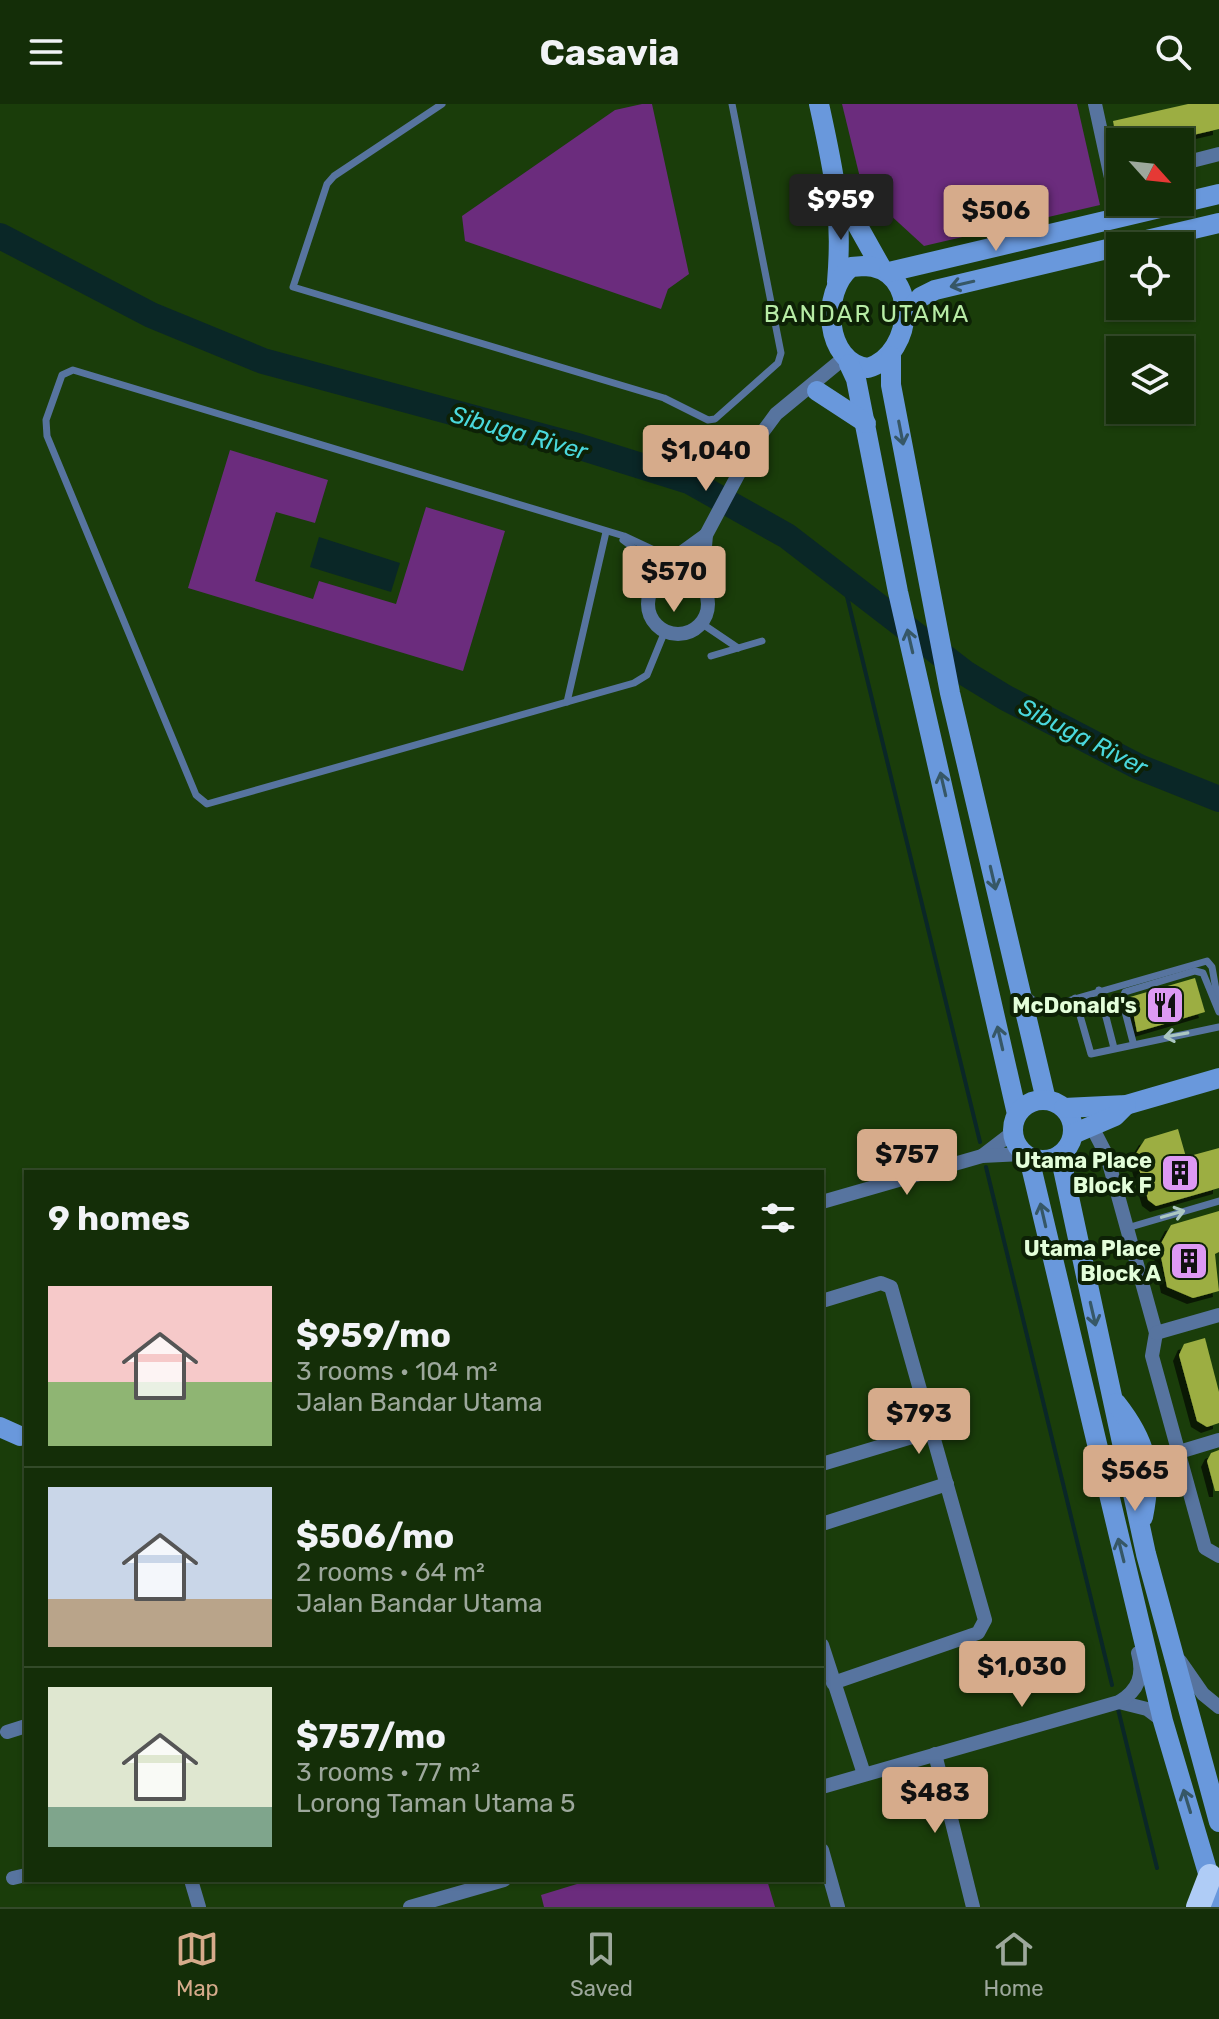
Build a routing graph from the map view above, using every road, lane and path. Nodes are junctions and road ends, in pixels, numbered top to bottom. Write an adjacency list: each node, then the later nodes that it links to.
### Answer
1 (442, 104): 2 (lane)
2 (732, 104)
3 (819, 104): 8 (street)
4 (1095, 104): 5 (street)
5 (1106, 143)
6 (1219, 154): 7 (street)
7 (1194, 160)
8 (839, 193): 15 (street); 16 (street)
9 (1219, 194): 10 (street)
10 (1194, 197)
11 (1106, 210): 15 (street)
12 (1219, 223): 13 (street)
13 (1180, 232)
14 (1106, 249): 17 (street, one-way to 17)
15 (886, 270): 16 (street); 17 (street)
16 (837, 282): 19 (street)
17 (904, 316): 18 (street)
18 (891, 356): 19 (street); 34 (street, one-way to 34)
19 (846, 361): 20 (street); 21 (street); 22 (street)
20 (817, 391): 21 (street); 22 (street)
21 (866, 423): 44 (street, one-way to 21)
22 (765, 430): 23 (street)
23 (709, 531): 25 (street); 27 (street)
24 (610, 533): 25 (lane); 26 (lane); 33 (lane); 33 (lane)
25 (673, 559): 26 (street)
26 (662, 578): 27 (street); 29 (street)
27 (695, 578): 28 (street)
28 (701, 623): 29 (street); 31 (lane)
29 (665, 631): 33 (lane)
30 (762, 641): 31 (lane)
31 (738, 648): 32 (lane)
32 (711, 656)
33 (567, 702)
34 (1019, 988): 36 (lane); 42 (street)
35 (1099, 990): 36 (lane); 37 (lane); 40 (lane)
36 (1075, 998): 40 (lane)
37 (1219, 1010): 39 (lane)
38 (1219, 1027): 39 (lane, one-way to 39)
39 (1133, 1042): 40 (lane)
40 (1114, 1048)
41 (1219, 1078): 43 (street)
42 (1055, 1104): 43 (street); 44 (street); 45 (street)
43 (1126, 1105): 45 (street)
44 (1015, 1123): 47 (street); 48 (street)
45 (1082, 1130): 46 (street); 51 (street)
46 (1060, 1155): 48 (street); 64 (street, one-way to 64)
47 (982, 1156): 48 (street); 49 (street)
48 (1026, 1156): 62 (street, one-way to 48)
49 (824, 1201)
50 (1219, 1201): 51 (lane, one-way to 50)
51 (1127, 1228): 54 (street)
52 (824, 1300): 55 (street)
53 (1219, 1315): 54 (street)
54 (1156, 1333): 57 (street)
55 (932, 1431): 58 (street); 59 (street)
56 (1219, 1440): 57 (street)
57 (1179, 1452): 61 (street)
58 (824, 1463)
59 (947, 1484): 60 (street); 65 (street)
60 (824, 1523)
61 (1215, 1555)
62 (1136, 1608): 66 (street); 68 (street)
63 (824, 1652): 65 (street)
64 (1175, 1655): 67 (street); 74 (street)
65 (833, 1683): 72 (street)
66 (1119, 1702): 68 (street); 71 (street)
67 (1219, 1707)
68 (1163, 1721): 77 (street, one-way to 68)
69 (24, 1727): 70 (street)
70 (7, 1732)
71 (935, 1754): 72 (street); 83 (street)
72 (864, 1774): 73 (street)
73 (824, 1786)
74 (1216, 1791): 75 (street)
75 (1219, 1822)
76 (824, 1857): 82 (street)
77 (1210, 1876): 84 (highway); 85 (street)
78 (192, 1882): 80 (street)
79 (497, 1882): 81 (street)
80 (199, 1907)
81 (410, 1907)
82 (838, 1907)
83 (973, 1907)
84 (1198, 1907)
85 (1218, 1907)

